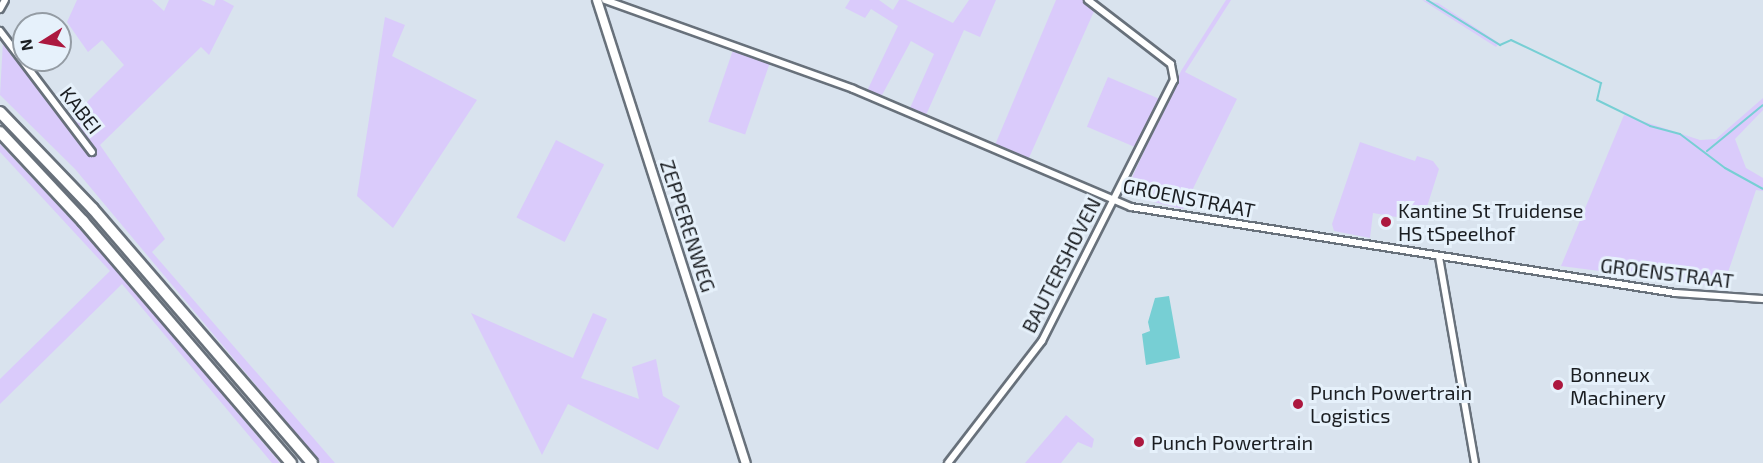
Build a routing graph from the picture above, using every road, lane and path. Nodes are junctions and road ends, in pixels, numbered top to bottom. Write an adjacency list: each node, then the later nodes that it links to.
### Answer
1 (5, 0): 5 (street)
2 (597, 0): 15 (street, ZEPPERENWEG)
3 (605, 0): 10 (street, GROENSTRAAT)
4 (1088, 0): 10 (street, BAUTERSHOVEN)
5 (0, 9)
6 (0, 31): 9 (street, KABEI)
7 (0, 112): 14 (highway)
8 (0, 132): 13 (highway)
9 (92, 152)
10 (1113, 200): 11 (street, GROENSTRAAT); 16 (street, BAUTERSHOVEN)
11 (1439, 257): 12 (street, GROENSTRAAT); 17 (street)
12 (1763, 299)
13 (291, 463)
14 (312, 463)
15 (746, 463)
16 (948, 463)
17 (1475, 463)

